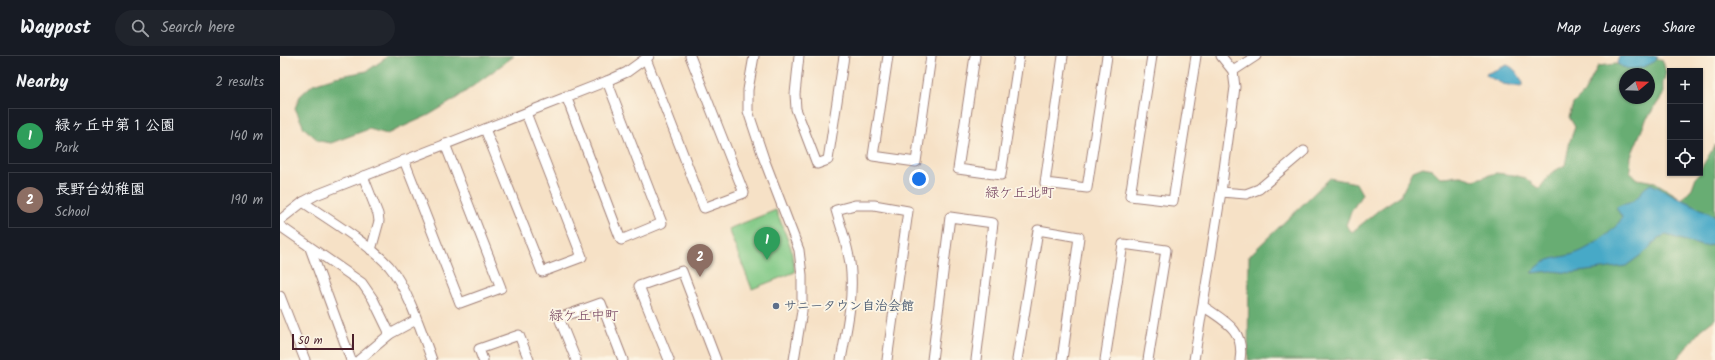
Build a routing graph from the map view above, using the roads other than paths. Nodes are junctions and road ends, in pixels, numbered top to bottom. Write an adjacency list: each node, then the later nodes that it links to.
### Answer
1 (690, 56): 15 (street)
2 (754, 56): 45 (street)
3 (799, 56): 4 (street)
4 (844, 56)
5 (888, 56): 6 (street)
6 (931, 56)
7 (975, 56): 8 (street)
8 (1019, 56)
9 (1063, 56): 10 (street)
10 (1107, 56)
11 (1152, 56): 12 (street)
12 (1196, 56)
13 (1221, 56): 16 (street)
14 (1256, 56): 16 (street)
15 (647, 58): 17 (street)
16 (1233, 71): 25 (street)
17 (607, 81): 18 (street); 18 (street)
18 (566, 96): 19 (street)
19 (526, 113): 20 (street); 20 (street)
20 (485, 129): 21 (street)
21 (445, 144): 23 (street); 23 (street)
22 (1304, 151): 25 (street)
23 (404, 160): 24 (street)
24 (363, 176): 26 (street); 30 (street)
25 (1221, 192): 32 (street)
26 (303, 202): 27 (street); 30 (street)
27 (280, 220)
28 (280, 226): 29 (street)
29 (310, 248): 34 (street); 36 (street)
30 (371, 250): 33 (street)
31 (280, 296): 35 (street)
32 (1202, 306): 54 (street); 55 (street)
33 (416, 320): 34 (street); 38 (street)
34 (390, 334): 37 (street)
35 (305, 360)
36 (351, 360)
37 (359, 360)
38 (432, 360)
39 (483, 360): 40 (street)
40 (529, 360)
41 (576, 360): 42 (street)
42 (623, 360)
43 (669, 360): 44 (street)
44 (716, 360)
45 (794, 360)
46 (841, 360): 47 (street)
47 (887, 360)
48 (932, 360): 49 (street)
49 (976, 360)
50 (1017, 360): 51 (street)
51 (1062, 360)
52 (1105, 360): 53 (street)
53 (1148, 360)
54 (1194, 360)
55 (1240, 360)

